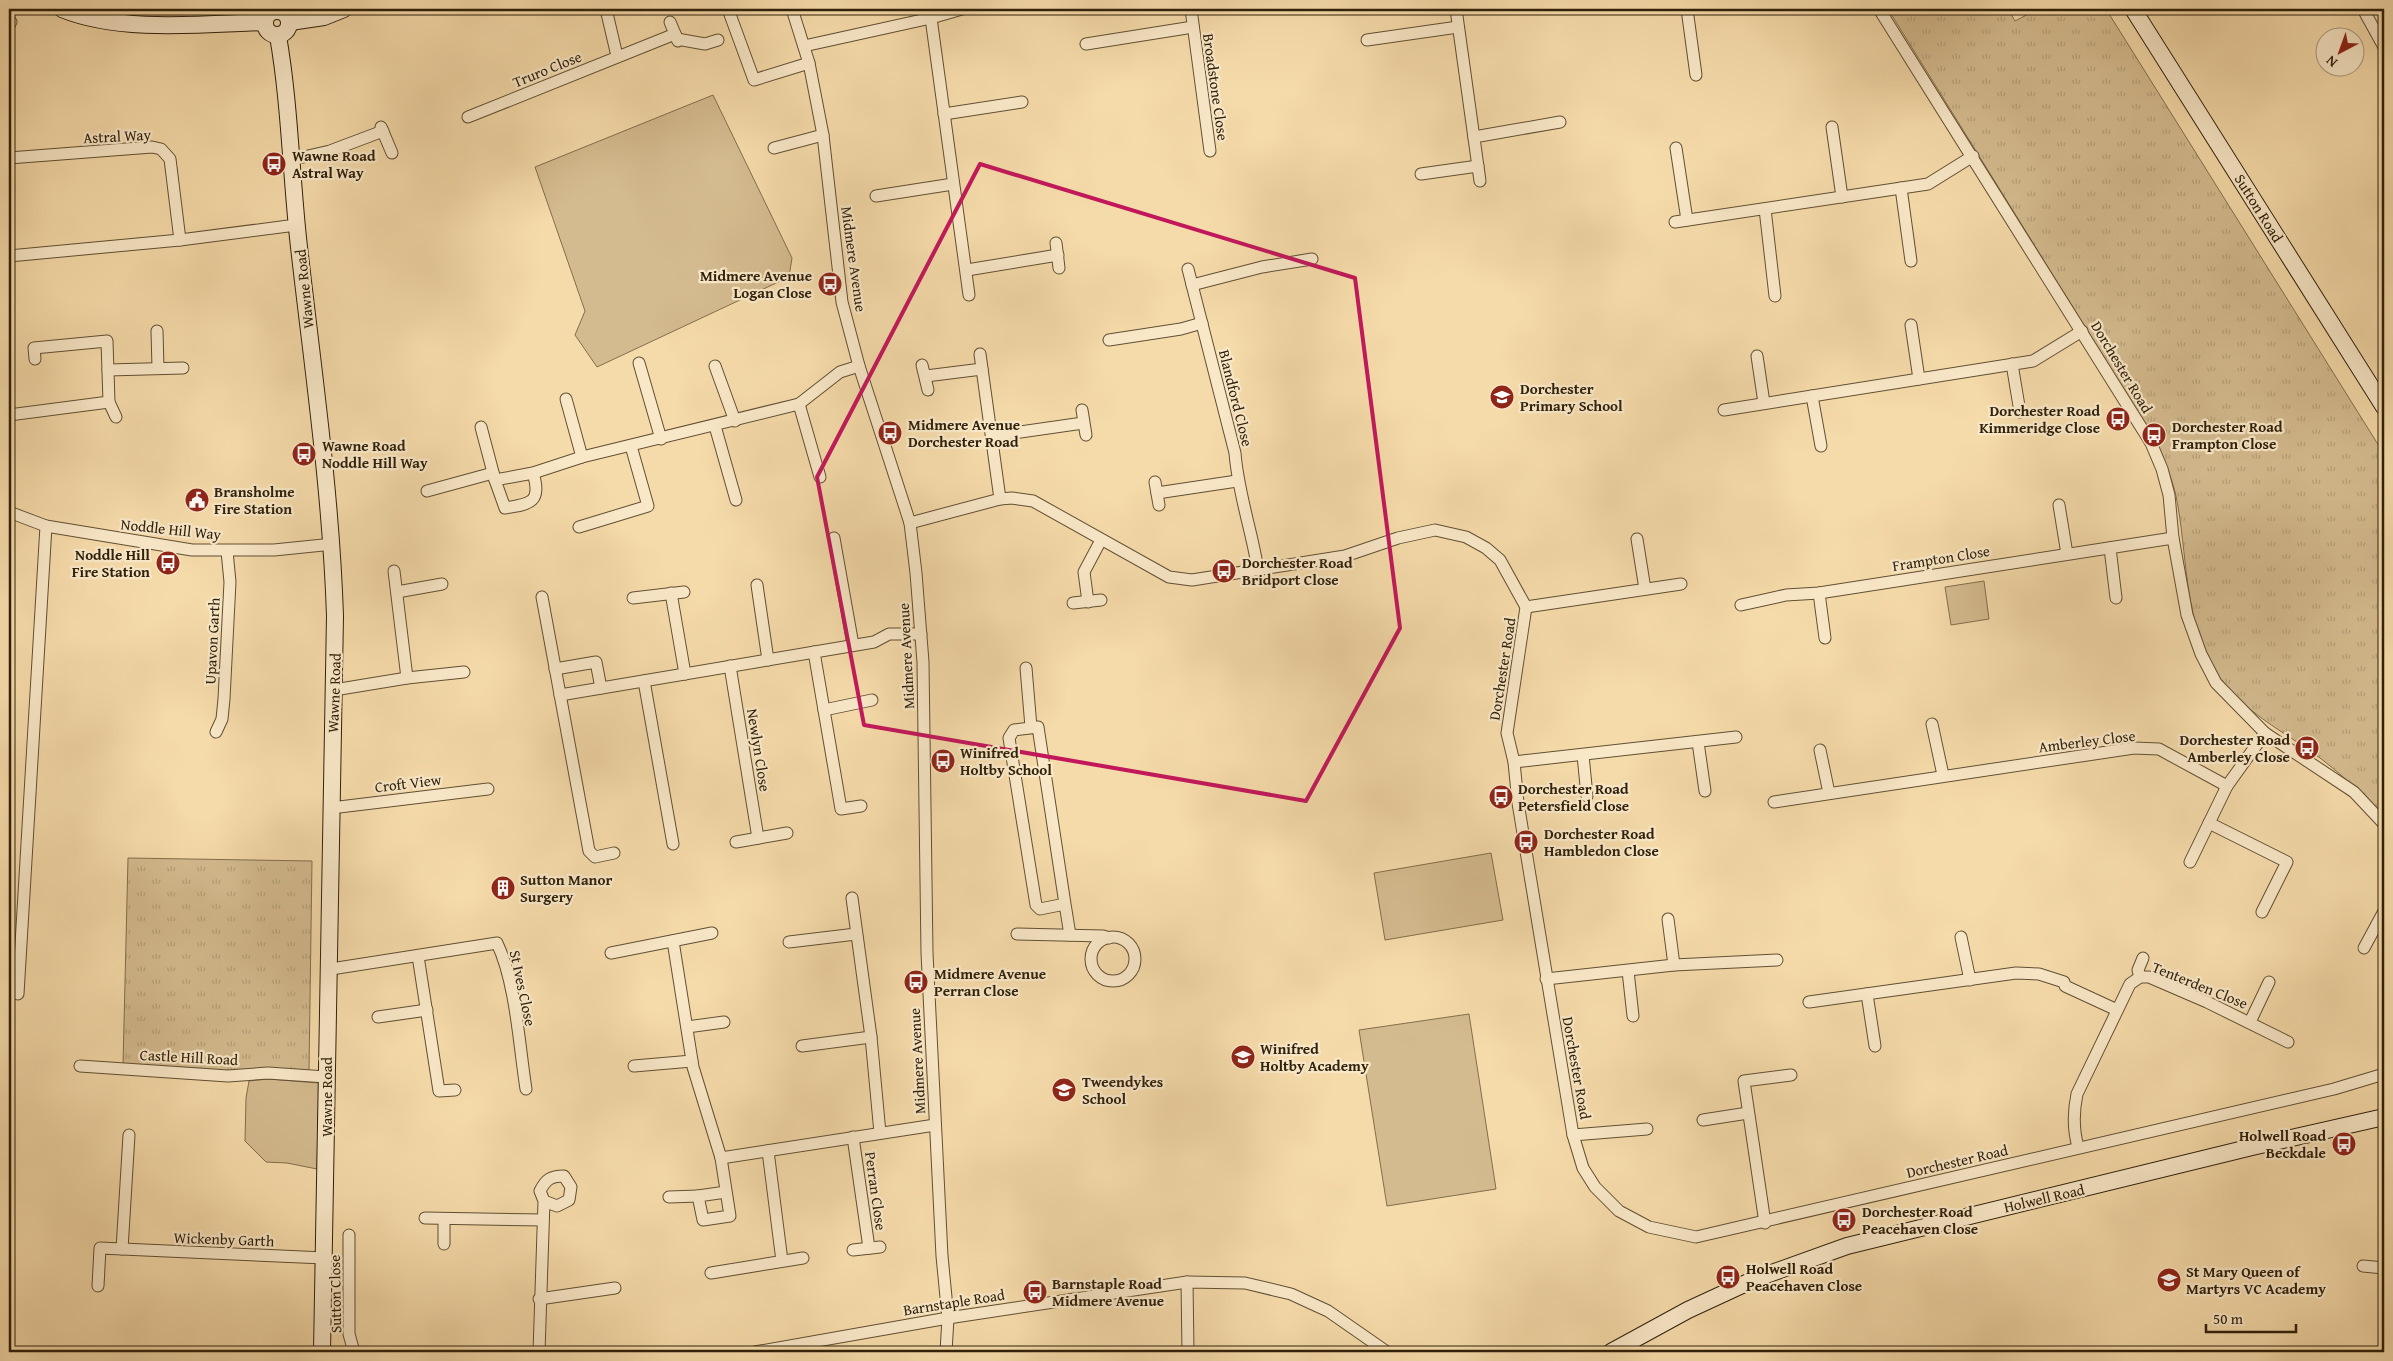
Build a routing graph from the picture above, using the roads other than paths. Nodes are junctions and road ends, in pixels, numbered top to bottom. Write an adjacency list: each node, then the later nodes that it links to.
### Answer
1 (62, 9): 13 (street)
2 (344, 9): 15 (street)
3 (606, 9): 26 (street)
4 (728, 9): 27 (street)
5 (792, 9): 24 (street, Midmere Avenue)
6 (962, 9): 14 (street)
7 (1191, 9): 17 (street, Broadstone Close)
8 (1456, 9): 18 (street)
9 (1687, 9): 28 (street)
10 (1880, 9): 40 (street, Dorchester Road)
11 (2133, 9): 91 (street, Sutton Road)
12 (2363, 9): 25 (street)
13 (272, 14): 15 (street); 19 (street)
14 (931, 18): 24 (street); 30 (street)
15 (290, 22): 19 (street)
16 (670, 22): 20 (street)
17 (1193, 26): 23 (street, Broadstone Close); 38 (street, Broadstone Close)
18 (1458, 27): 22 (street); 35 (street)
19 (278, 36): 42 (street, Wawne Road)
20 (677, 40): 21 (street); 26 (street, Truro Close)
21 (718, 40)
22 (1367, 40)
23 (1086, 44)
24 (804, 46): 27 (street, Midmere Avenue)
25 (2384, 47)
26 (617, 56): 31 (street, Truro Close)
27 (809, 63): 34 (street, Midmere Avenue)
28 (1696, 76)
29 (1022, 102): 30 (street)
30 (944, 114): 46 (street)
31 (468, 117)
32 (1560, 122): 35 (street)
33 (1832, 126): 49 (street)
34 (823, 135): 36 (street); 78 (street, Midmere Avenue)
35 (1474, 137): 43 (street)
36 (774, 148)
37 (1676, 148): 51 (street)
38 (1210, 150)
39 (392, 153): 42 (street)
40 (1973, 156): 47 (street); 69 (street, Dorchester Road)
41 (9, 158): 54 (street, Astral Way)
42 (290, 160): 53 (street, Wawne Road)
43 (1478, 166): 44 (street); 45 (street)
44 (1421, 174)
45 (1480, 181)
46 (953, 184): 48 (street); 62 (street)
47 (1901, 188): 49 (street); 59 (street)
48 (876, 196)
49 (1842, 197): 50 (street)
50 (1765, 209): 51 (street); 65 (street)
51 (1687, 220): 52 (street)
52 (1675, 222)
53 (296, 224): 54 (street); 124 (street, Wawne Road)
54 (180, 240): 57 (street)
55 (1056, 243): 56 (street)
56 (1058, 255): 60 (street); 62 (street)
57 (9, 256)
58 (1312, 259): 63 (street)
59 (1911, 262)
60 (1060, 268)
61 (1188, 269): 63 (street, Blandford Close)
62 (967, 270): 64 (street)
63 (1192, 285): 66 (street, Blandford Close)
64 (969, 295)
65 (1775, 296)
66 (1202, 323): 70 (street); 110 (street, Blandford Close)
67 (1911, 325): 84 (street)
68 (157, 331): 79 (street)
69 (2082, 331): 75 (street); 121 (street, Dorchester Road)
70 (1109, 340)
71 (980, 354): 81 (street)
72 (1757, 356): 90 (street)
73 (35, 359): 82 (street)
74 (639, 363): 103 (street)
75 (2012, 364): 84 (street); 94 (street)
76 (922, 365): 83 (street)
77 (715, 366): 97 (street)
78 (859, 366): 89 (street); 117 (street, Midmere Avenue)
79 (158, 368): 80 (street); 82 (street)
80 (183, 368)
81 (982, 369): 83 (street); 102 (street)
82 (108, 370): 88 (street)
83 (926, 376): 85 (street)
84 (1919, 379): 86 (street)
85 (928, 390)
86 (1812, 396): 90 (street); 105 (street)
87 (566, 399): 106 (street)
88 (109, 402): 95 (street); 96 (street)
89 (799, 404): 97 (street); 109 (street)
90 (1764, 404): 93 (street)
91 (2384, 406)
92 (1082, 410): 98 (street)
93 (1725, 410)
94 (2020, 412)
95 (9, 415)
96 (116, 417)
97 (735, 421): 99 (street)
98 (1084, 423): 101 (street); 102 (street)
99 (715, 426): 103 (street); 113 (street)
100 (481, 427): 108 (street)
101 (1086, 435)
102 (992, 436): 112 (street)
103 (661, 440): 104 (street)
104 (631, 446): 106 (street); 119 (street)
105 (1821, 446)
106 (582, 458): 107 (street)
107 (533, 473): 108 (street); 108 (street)
108 (494, 476): 111 (street)
109 (820, 477)
110 (1237, 482): 115 (street); 128 (street, Blandford Close)
111 (427, 491)
112 (1000, 499): 117 (street, Dorchester Road); 123 (street, Dorchester Road)
113 (736, 500)
114 (2059, 504): 127 (street)
115 (1159, 505)
116 (9, 512): 118 (street, Noddle Hill Way)
117 (910, 523): 146 (street, Midmere Avenue)
118 (46, 526): 126 (street, Noddle Hill Way); 214 (street)
119 (579, 527)
120 (834, 538): 148 (street)
121 (2173, 538): 125 (street, Frampton Close); 166 (street, Dorchester Road)
122 (1636, 539): 133 (street)
123 (1101, 540): 128 (street, Dorchester Road); 142 (street)
124 (333, 544): 126 (street, Noddle Hill Way); 159 (street, Wawne Road)
125 (2110, 548): 127 (street, Frampton Close); 140 (street)
126 (227, 551): 165 (street, Upavon Garth)
127 (2067, 554): 136 (street, Frampton Close)
128 (1258, 570): 145 (street, Dorchester Road)
129 (394, 571): 134 (street)
130 (442, 584): 134 (street)
131 (1681, 584): 133 (street)
132 (757, 585): 150 (street)
133 (1645, 589): 145 (street)
134 (397, 592): 156 (street)
135 (684, 592): 137 (street)
136 (1819, 592): 144 (street, Frampton Close); 147 (street)
137 (671, 593): 139 (street); 155 (street)
138 (542, 597): 153 (street)
139 (633, 598)
140 (2116, 598)
141 (1101, 600): 142 (street)
142 (1088, 602): 143 (street)
143 (1073, 603)
144 (1741, 605)
145 (1526, 608): 171 (street, Dorchester Road)
146 (921, 634): 148 (street); 239 (street, Midmere Avenue)
147 (1825, 638)
148 (853, 645): 149 (street)
149 (814, 652): 150 (street); 162 (street)
150 (768, 660): 151 (street)
151 (730, 666): 155 (street); 184 (street, Newlyn Close)
152 (1026, 668): 164 (street)
153 (555, 669): 158 (street); 160 (street)
154 (464, 672): 156 (street)
155 (685, 674): 157 (street)
156 (407, 678): 159 (street)
157 (644, 681): 158 (street); 186 (street)
158 (601, 688): 160 (street)
159 (334, 690): 180 (street, Wawne Road)
160 (560, 695): 187 (street)
161 (872, 700): 162 (street)
162 (824, 710): 179 (street)
163 (1932, 724): 172 (street)
164 (1031, 727): 190 (street); 190 (street)
165 (216, 732)
166 (2265, 733): 173 (street); 182 (street, Dorchester Road)
167 (1736, 737): 168 (street)
168 (1698, 742): 170 (street); 175 (street)
169 (1820, 750): 176 (street)
170 (1583, 755): 171 (street); 177 (street)
171 (1514, 762): 211 (street, Dorchester Road)
172 (1942, 775): 173 (street, Amberley Close); 176 (street, Amberley Close)
173 (2227, 786): 181 (street)
174 (488, 788): 180 (street, Croft View)
175 (1705, 791)
176 (1829, 793): 178 (street, Amberley Close)
177 (1587, 796)
178 (1774, 802)
179 (861, 806)
180 (331, 808): 208 (street, Wawne Road)
181 (2209, 823): 188 (street); 192 (street)
182 (2384, 824)
183 (787, 833): 184 (street)
184 (758, 838): 185 (street)
185 (736, 842)
186 (673, 844)
187 (614, 853)
188 (2190, 862)
189 (852, 898): 195 (street, Perran Close)
190 (1065, 904): 197 (street)
191 (2384, 910): 202 (street)
192 (2262, 912)
193 (1668, 920): 207 (street)
194 (712, 933): 200 (street)
195 (856, 934): 201 (street); 224 (street, Perran Close)
196 (1017, 934): 197 (street)
197 (1070, 935): 199 (street)
198 (1961, 937): 212 (street)
199 (1109, 938)
200 (673, 941): 203 (street); 223 (street)
201 (789, 942)
202 (2364, 948)
203 (611, 953)
204 (418, 956): 208 (street, St Ives Close); 217 (street); 234 (street, St Ives Close)
205 (2142, 958): 210 (street, Tenterden Close)
206 (1778, 960): 207 (street)
207 (1674, 965): 209 (street)
208 (331, 969): 233 (street, Wawne Road)
209 (1628, 971): 211 (street); 219 (street)
210 (2140, 977): 218 (street, Tenterden Close); 222 (street, Tenterden Close)
211 (1546, 979): 243 (street, Dorchester Road)
212 (1970, 980): 215 (street); 218 (street)
213 (2269, 982): 222 (street, Tenterden Close)
214 (18, 994)
215 (1867, 994): 216 (street); 227 (street)
216 (1809, 1002)
217 (427, 1010): 220 (street); 235 (street)
218 (2117, 1010): 245 (street, Tenterden Close)
219 (1633, 1016)
220 (378, 1017)
221 (724, 1022): 223 (street)
222 (2250, 1022): 225 (street, Tenterden Close)
223 (687, 1027): 228 (street)
224 (871, 1037): 226 (street); 241 (street, Perran Close)
225 (2288, 1042)
226 (802, 1046)
227 (1875, 1046)
228 (692, 1061): 230 (street); 247 (street)
229 (80, 1066): 233 (street, Castle Hill Road)
230 (634, 1066)
231 (2384, 1074): 245 (street, Dorchester Road)
232 (1791, 1075): 236 (street)
233 (326, 1077): 260 (street, Wawne Road)
234 (526, 1089)
235 (455, 1090)
236 (1748, 1113): 238 (street); 255 (street)
237 (2384, 1117): 271 (street, Holwell Road)
238 (1703, 1120)
239 (935, 1125): 241 (street, Perran Close); 270 (street, Midmere Avenue)
240 (1647, 1128): 243 (street)
241 (880, 1133): 244 (street, Perran Close)
242 (129, 1135): 258 (street)
243 (1573, 1135): 255 (street, Dorchester Road)
244 (853, 1137): 246 (street, Perran Close); 259 (street, Perran Close)
245 (2078, 1148): 255 (street, Dorchester Road)
246 (768, 1151): 247 (street, Perran Close); 262 (street)
247 (721, 1158): 248 (street)
248 (726, 1192): 249 (street); 249 (street)
249 (698, 1196): 250 (street)
250 (669, 1197)
251 (544, 1201): 254 (street)
252 (425, 1218): 253 (street)
253 (444, 1219): 254 (street); 257 (street)
254 (543, 1220): 269 (street)
255 (1765, 1222)
256 (349, 1235): 274 (street, Sutton Close)
257 (444, 1244)
258 (122, 1249): 260 (street, Wickenby Garth); 267 (street, Wickenby Garth)
259 (853, 1250)
260 (324, 1258): 273 (street, Wawne Road)
261 (803, 1258): 262 (street)
262 (782, 1261): 265 (street)
263 (2363, 1266): 264 (street)
264 (2384, 1268)
265 (711, 1273)
266 (1187, 1282): 270 (street, Barnstaple Road); 272 (street, Barnstaple Road); 278 (street)
267 (98, 1286)
268 (615, 1288): 269 (street)
269 (539, 1299): 275 (street)
270 (948, 1318): 276 (street, Barnstaple Road); 277 (street, Midmere Avenue)
271 (1657, 1327): 279 (street, Holwell Road); 280 (street, Holwell Road)
272 (1384, 1351)
273 (322, 1352)
274 (354, 1352)
275 (539, 1352)
276 (756, 1352)
277 (946, 1352)
278 (1188, 1352)
279 (1611, 1352)
280 (1638, 1352)

